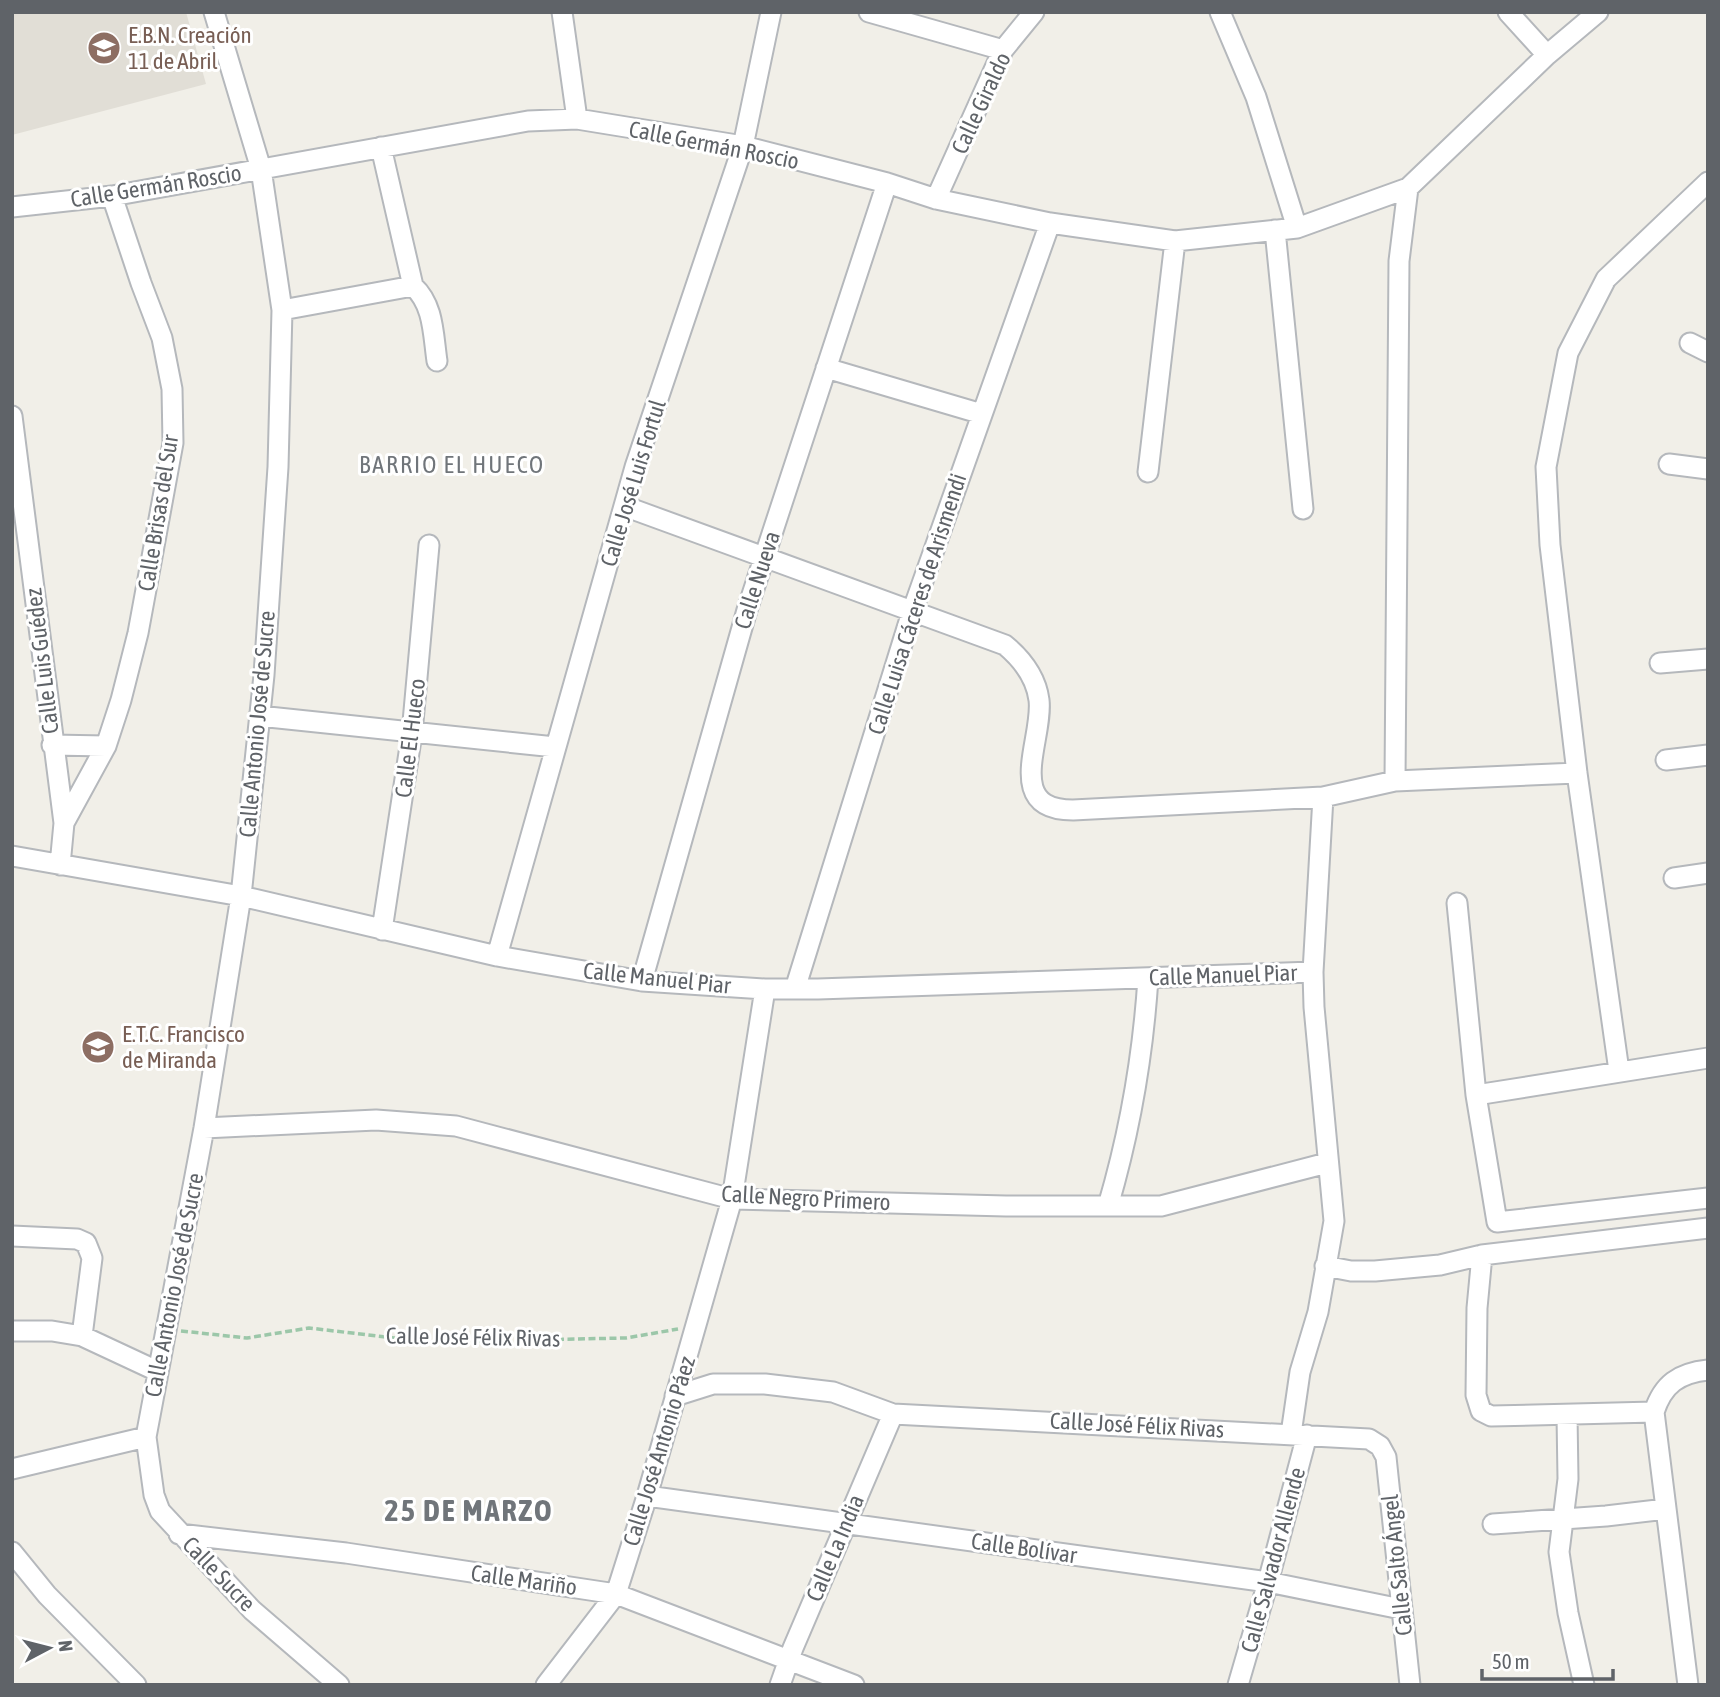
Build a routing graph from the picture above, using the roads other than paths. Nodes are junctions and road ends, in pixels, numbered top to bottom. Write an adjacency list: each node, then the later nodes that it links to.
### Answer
1 (214, 12): 14 (street, Calle Antonio José de Sucre)
2 (562, 12): 11 (street)
3 (771, 12): 12 (street, Calle José Luis Fortul)
4 (869, 12): 9 (street)
5 (1034, 12): 9 (street, Calle Giraldo)
6 (1220, 12): 22 (street)
7 (1508, 12): 10 (street)
8 (1598, 12): 10 (street)
9 (1003, 50): 19 (street, Calle Giraldo)
10 (1547, 55): 17 (street)
11 (578, 119): 12 (street, Calle Germán Roscio); 13 (street, Calle Germán Roscio)
12 (743, 146): 16 (street, Calle Germán Roscio); 36 (street, Calle José Luis Fortul)
13 (381, 148): 14 (street, Calle Germán Roscio); 25 (street)
14 (261, 170): 18 (street, Calle Germán Roscio); 26 (street, Calle Antonio José de Sucre)
15 (1708, 182): 50 (street)
16 (887, 183): 19 (street, Calle Germán Roscio); 30 (street, Calle Nueva)
17 (1408, 188): 22 (street, Calle Germán Roscio); 51 (street)
18 (112, 196): 20 (street, Calle Germán Roscio); 46 (street, Calle Brisas del Sur)
19 (936, 199): 21 (street, Calle Germán Roscio)
20 (12, 207)
21 (1050, 223): 24 (street, Calle Germán Roscio); 31 (street, Calle Luisa Cáceres de Arismendi)
22 (1297, 228): 23 (street, Calle Germán Roscio)
23 (1275, 230): 24 (street, Calle Germán Roscio); 37 (street)
24 (1175, 241): 35 (street)
25 (413, 286): 26 (street); 29 (street)
26 (282, 310): 43 (street, Calle Antonio José de Sucre)
27 (1690, 343): 28 (street)
28 (1708, 352)
29 (437, 361)
30 (826, 368): 31 (street); 39 (street, Calle Nueva)
31 (982, 414): 40 (street, Calle Luisa Cáceres de Arismendi)
32 (12, 416): 45 (street, Calle Luis Guédez)
33 (1669, 464): 34 (street)
34 (1708, 469)
35 (1148, 472)
36 (624, 506): 39 (street); 47 (street, Calle José Luis Fortul)
37 (1303, 509)
38 (429, 545): 44 (street, Calle El Hueco)
39 (764, 556): 40 (street); 64 (street, Calle Nueva)
40 (912, 612): 52 (street); 66 (street, Calle Luisa Cáceres de Arismendi)
41 (1708, 659): 42 (street)
42 (1660, 663)
43 (259, 716): 44 (street); 58 (street, Calle Antonio José de Sucre)
44 (412, 733): 47 (street); 60 (street, Calle El Hueco)
45 (52, 745): 46 (street); 53 (street, Calle Luis Guédez)
46 (106, 746): 53 (street, Calle Brisas del Sur)
47 (555, 747): 61 (street, Calle José Luis Fortul)
48 (1708, 755): 49 (street)
49 (1666, 760)
50 (1577, 773): 51 (street); 68 (street)
51 (1395, 781): 52 (street)
52 (1323, 797): 62 (street, Calle Salvador Allende)
53 (64, 823): 55 (street, Calle Luis Guédez)
54 (12, 856): 55 (street, Calle Manuel Piar)
55 (60, 865): 58 (street, Calle Manuel Piar)
56 (1708, 873): 57 (street)
57 (1674, 878)
58 (241, 896): 60 (street, Calle Manuel Piar); 70 (street, Calle Antonio José de Sucre)
59 (1457, 903): 69 (street)
60 (382, 930): 61 (street, Calle Manuel Piar)
61 (496, 956): 64 (street, Calle Manuel Piar)
62 (1313, 972): 63 (street, Calle Manuel Piar); 71 (street, Calle Salvador Allende)
63 (1148, 978): 66 (street, Calle Manuel Piar); 74 (street)
64 (642, 981): 65 (street, Calle Manuel Piar)
65 (765, 989): 66 (street, Calle Manuel Piar); 73 (street)
66 (795, 989)
67 (1708, 1058): 68 (street)
68 (1619, 1071): 69 (street)
69 (1476, 1095): 72 (street)
70 (204, 1128): 73 (street, Calle Negro Primero); 82 (street, Calle Antonio José de Sucre)
71 (1328, 1163): 74 (street, Calle Negro Primero); 78 (street, Calle Salvador Allende)
72 (1708, 1198)
73 (732, 1199): 74 (street, Calle Negro Primero); 83 (street, Calle José Antonio Páez)
74 (1108, 1206)
75 (1708, 1228): 77 (street)
76 (12, 1236): 80 (street)
77 (1482, 1255): 78 (street); 86 (street)
78 (1325, 1266): 87 (street, Calle Salvador Allende)
79 (12, 1331): 80 (street)
80 (82, 1336): 82 (street)
81 (1708, 1370): 84 (street)
82 (157, 1371): 88 (street, Calle Antonio José de Sucre)
83 (675, 1396): 85 (street, Calle José Félix Rivas); 91 (street, Calle José Antonio Páez)
84 (1654, 1412): 86 (street); 92 (street)
85 (893, 1413): 87 (street, Calle José Félix Rivas); 94 (street, Calle La India)
86 (1567, 1415): 93 (street)
87 (1299, 1434): 89 (street, Calle José Félix Rivas); 98 (street, Calle Salvador Allende)
88 (146, 1437): 90 (street); 96 (street, Calle Sucre)
89 (1380, 1446): 100 (street, Calle Salto Ángel)
90 (12, 1469)
91 (647, 1496): 94 (street, Calle Bolívar); 99 (street, Calle José Antonio Páez)
92 (1666, 1509): 93 (street); 110 (street)
93 (1563, 1520): 95 (street); 109 (street)
94 (846, 1523): 98 (street, Calle Bolívar); 101 (street, Calle La India)
95 (1493, 1524)
96 (179, 1534): 99 (street, Calle Mariño); 103 (street, Calle Sucre)
97 (12, 1552): 102 (street)
98 (1268, 1582): 100 (street, Calle Bolívar); 107 (street, Calle Salvador Allende)
99 (615, 1594): 101 (street, Calle Mariño); 104 (street, Calle José Antonio Páez)
100 (1401, 1609): 108 (street, Calle Salto Ángel)
101 (789, 1659): 105 (street, Calle La India); 106 (street, Calle Mariño)
102 (136, 1685)
103 (339, 1685)
104 (546, 1685)
105 (780, 1685)
106 (854, 1685)
107 (1238, 1685)
108 (1410, 1685)
109 (1584, 1685)
110 (1688, 1685)

